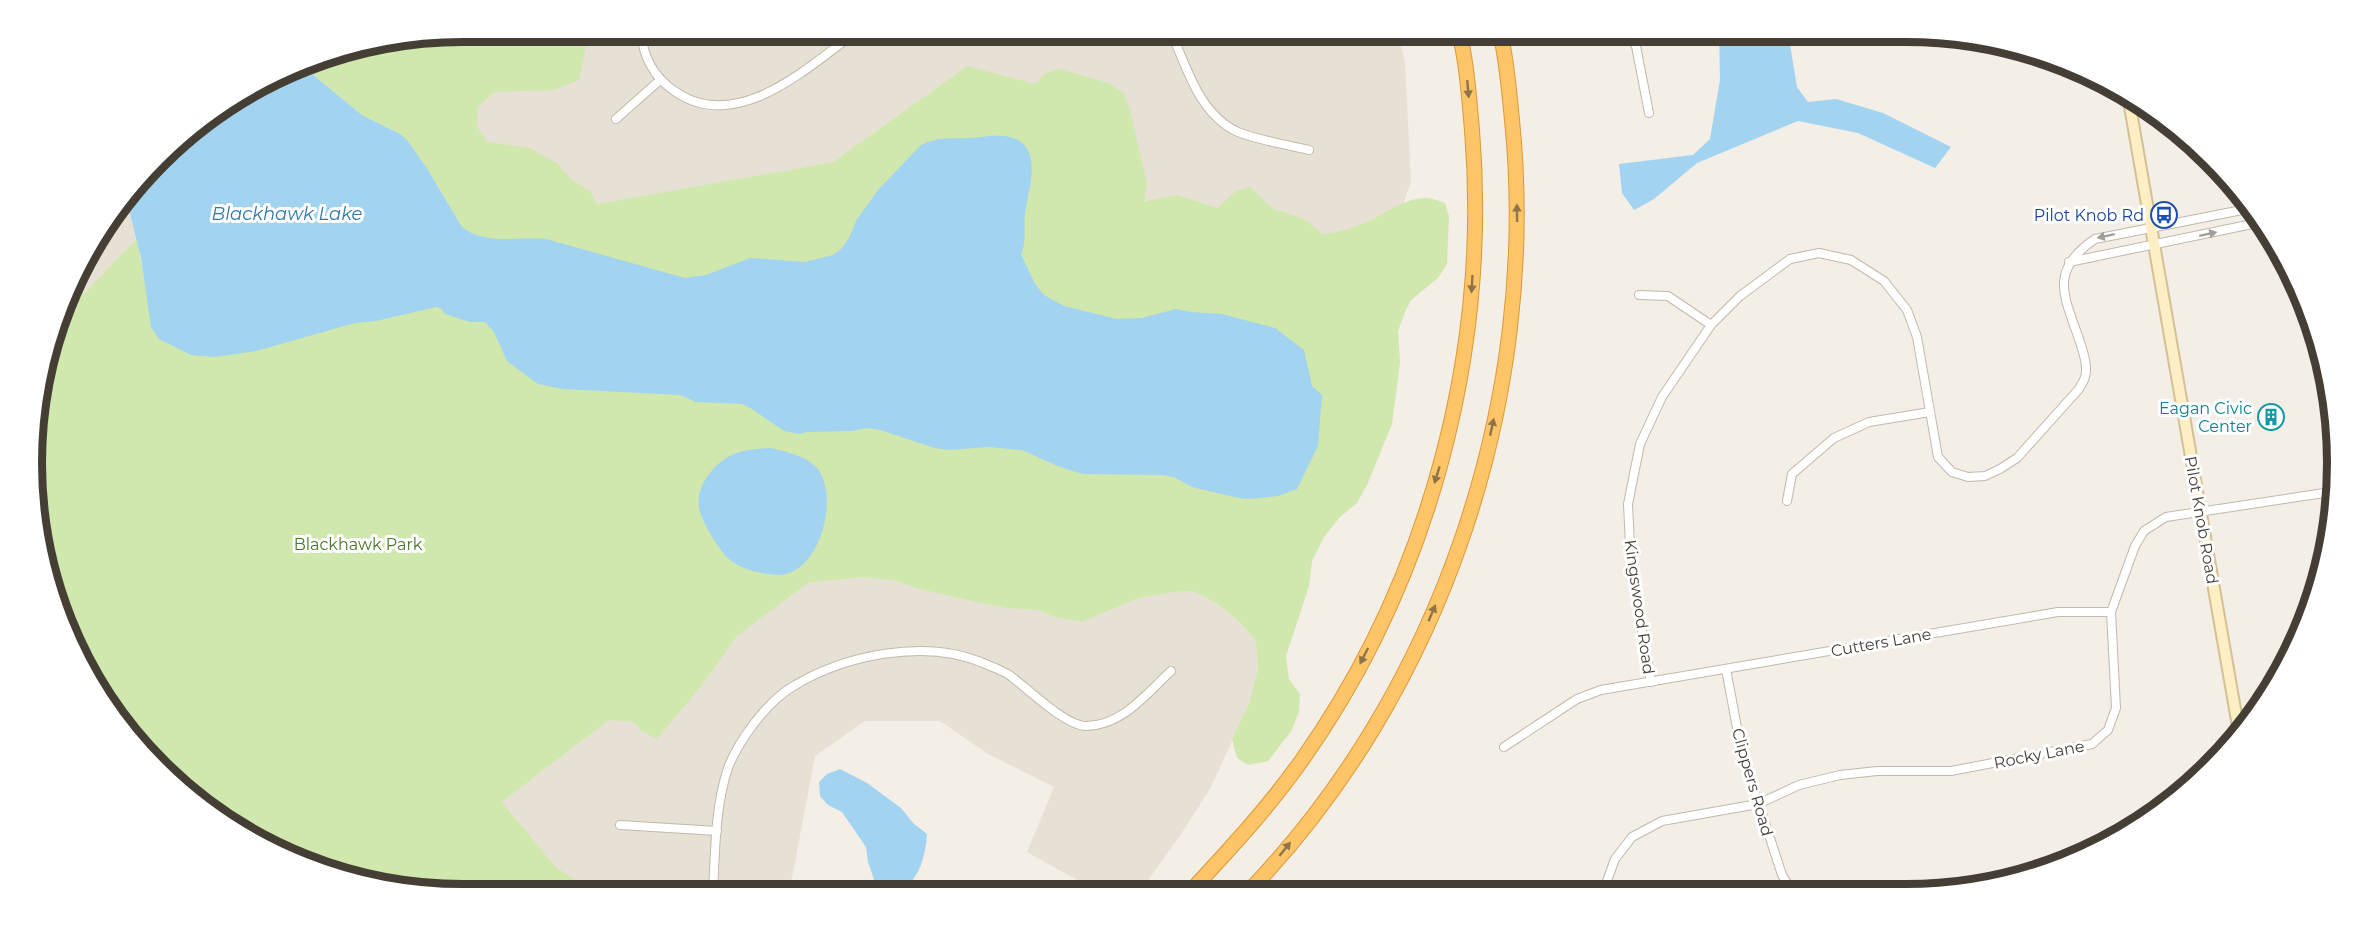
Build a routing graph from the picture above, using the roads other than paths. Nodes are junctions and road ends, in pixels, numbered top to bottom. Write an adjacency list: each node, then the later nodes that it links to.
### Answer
1 (642, 42): 7 (street)
2 (842, 42): 7 (street)
3 (1176, 42): 11 (street)
4 (1462, 42): 33 (highway, one-way to 33)
5 (1502, 42): 34 (highway, one-way to 5)
6 (1633, 42): 9 (street)
7 (660, 80): 10 (street)
8 (2130, 107): 14 (main road, Pilot Knob Road)
9 (1649, 113)
10 (616, 119)
11 (1310, 150)
12 (2242, 210): 14 (street)
13 (2252, 224): 15 (street, one-way to 13)
14 (2151, 226): 15 (main road, Pilot Knob Road); 16 (street, one-way to 16)
15 (2155, 245): 16 (street); 22 (main road, Pilot Knob Road)
16 (2069, 262): 19 (street, Kingswood Road)
17 (1639, 295): 18 (street)
18 (1711, 326): 19 (street, Kingswood Road); 26 (street, Kingswood Road)
19 (1930, 412): 21 (street)
20 (2326, 493): 22 (street, Rocky Lane)
21 (1787, 501)
22 (2200, 512): 23 (street, Rocky Lane); 27 (main road, Pilot Knob Road)
23 (2111, 612): 24 (street, Cutters Lane); 29 (street, Rocky Lane)
24 (1726, 669): 26 (street, Cutters Lane); 29 (street, Clippers Road)
25 (1171, 671): 31 (street)
26 (1651, 682): 28 (street, Cutters Lane)
27 (2237, 722)
28 (1504, 747)
29 (1758, 804): 35 (street, Rocky Lane); 36 (street, Clippers Road)
30 (620, 825): 31 (street)
31 (717, 831): 32 (street)
32 (714, 884)
33 (1198, 884)
34 (1255, 884)
35 (1606, 884)
36 (1787, 884)

